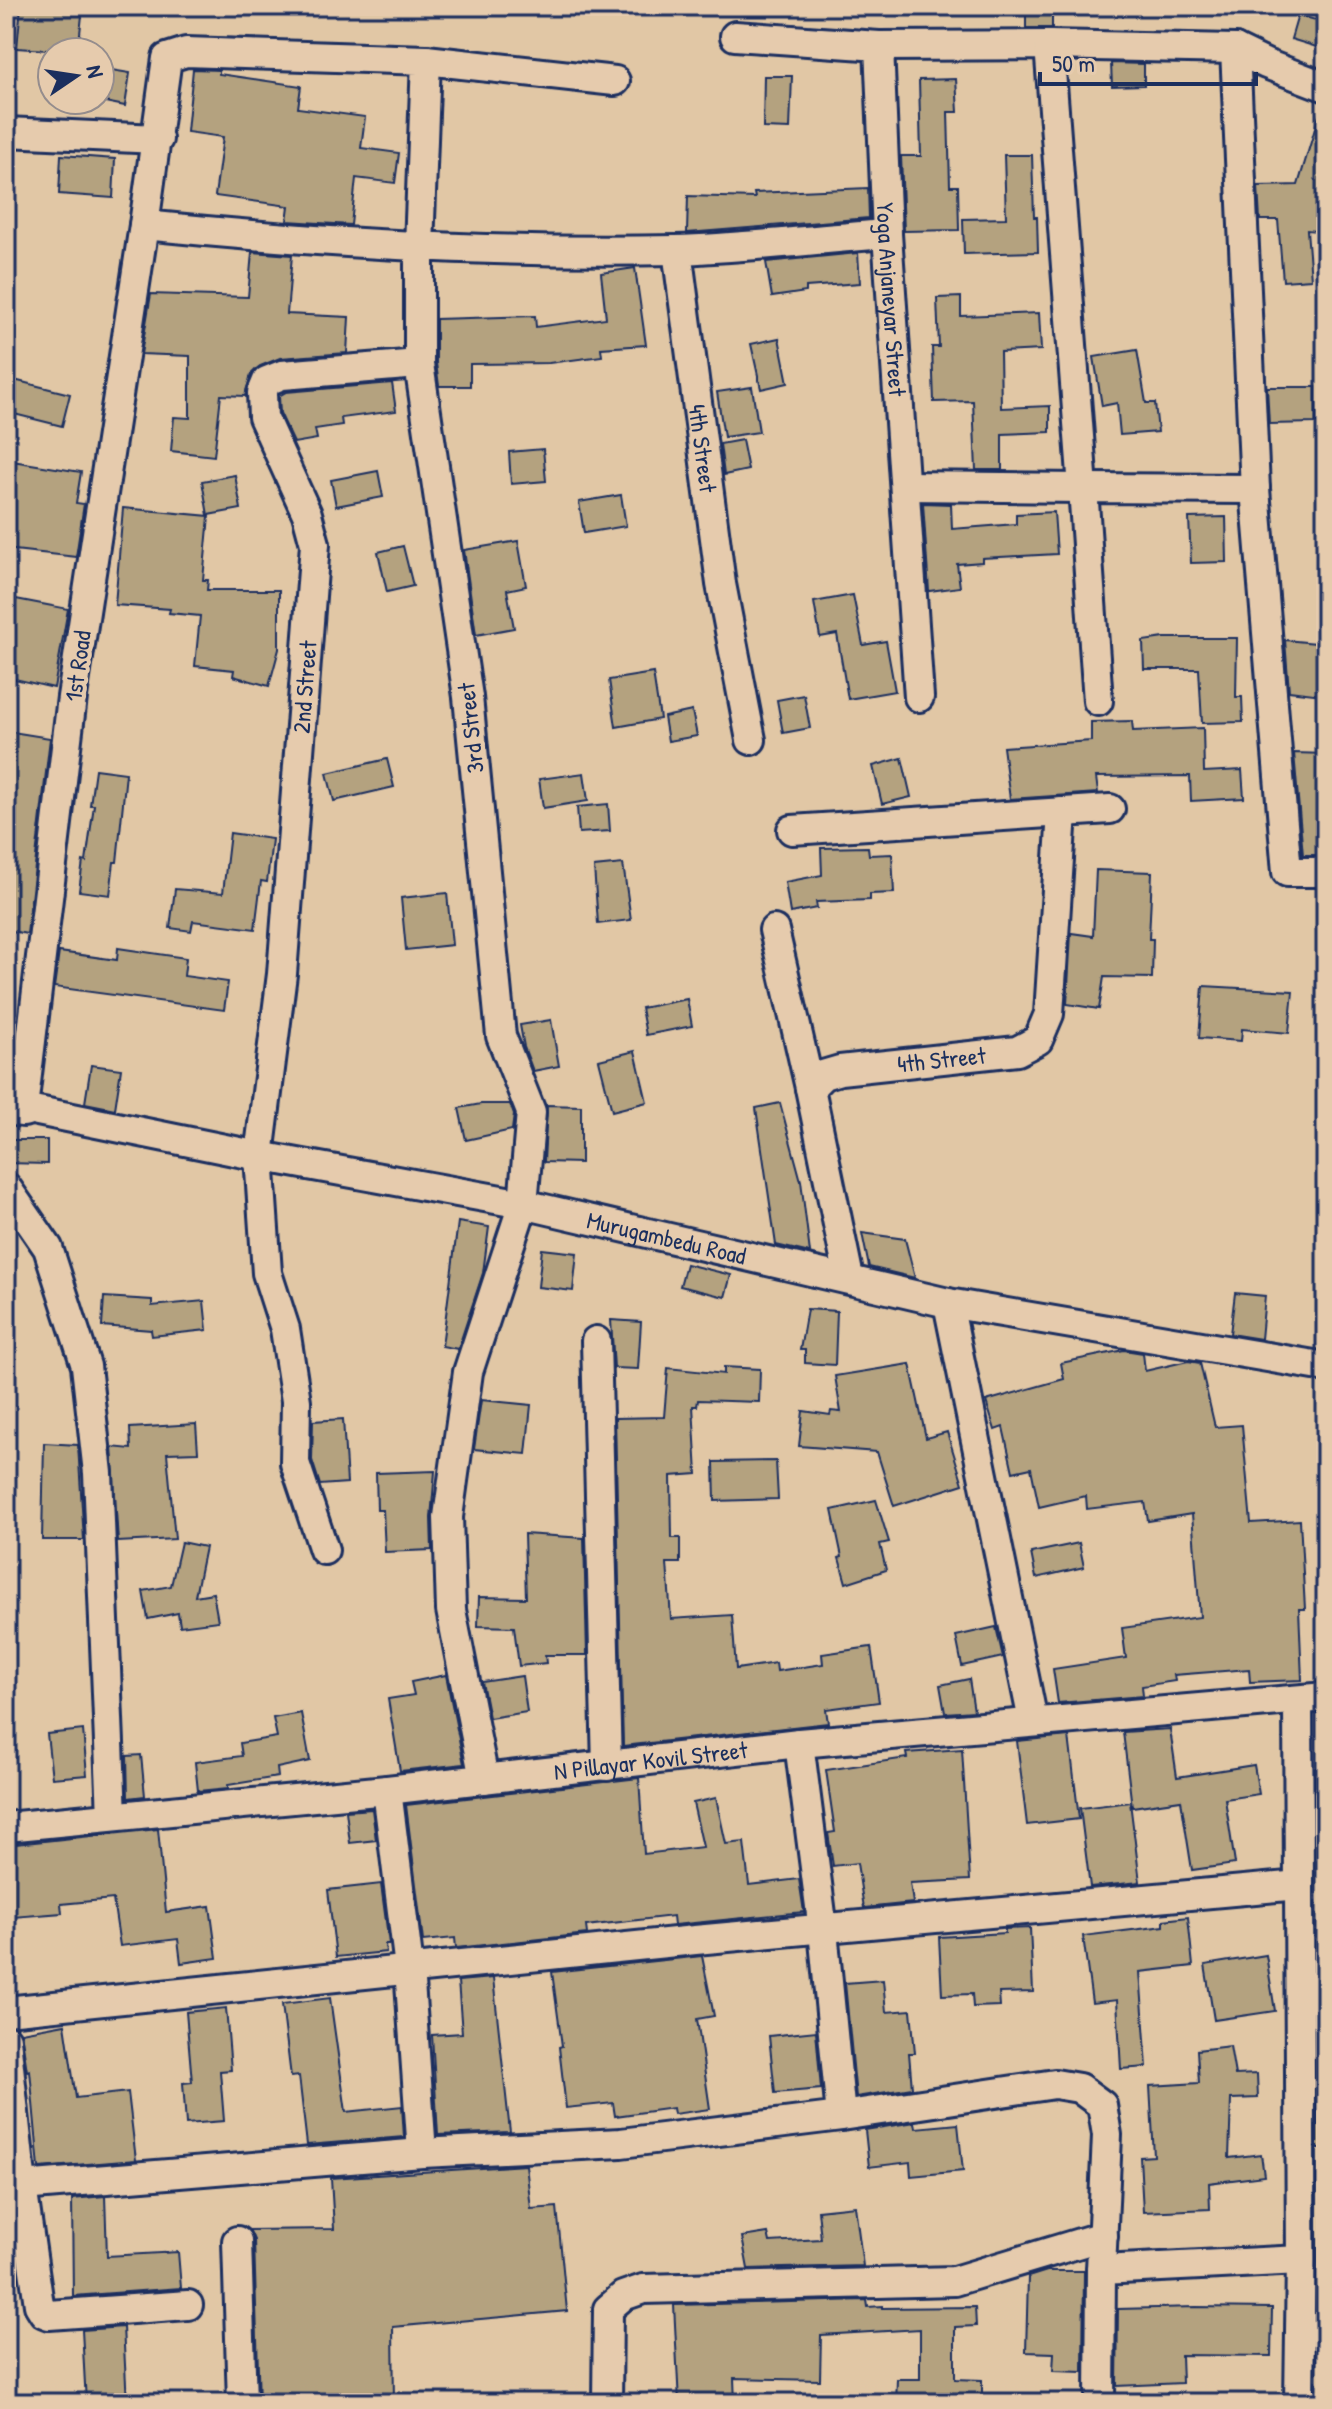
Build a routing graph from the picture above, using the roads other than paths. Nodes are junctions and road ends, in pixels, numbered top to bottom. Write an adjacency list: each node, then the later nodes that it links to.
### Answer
1 (735, 36): 3 (street)
2 (1049, 45): 3 (street); 4 (street); 16 (street)
3 (879, 46): 11 (street, Yoga Anjaneyar Street)
4 (1235, 49): 7 (street); 17 (street)
5 (426, 60): 6 (street); 9 (street, 1st Road); 12 (street, 3rd Street)
6 (615, 81)
7 (1326, 87)
8 (6, 132): 9 (street)
9 (158, 139): 10 (street, 1st Road)
10 (144, 225): 12 (street); 27 (street, 1st Road)
11 (887, 234): 13 (street); 15 (street, Yoga Anjaneyar Street)
12 (419, 247): 13 (street); 14 (street, 3rd Street)
13 (677, 250): 20 (street, 4th Street)
14 (419, 364): 28 (street, 2nd Street); 30 (street, 3rd Street)
15 (906, 486): 16 (street); 18 (street, Yoga Anjaneyar Street)
16 (1083, 488): 17 (street); 19 (street)
17 (1255, 489): 24 (street)
18 (919, 697)
19 (1098, 701)
20 (751, 740)
21 (1110, 809): 22 (street)
22 (1062, 812): 23 (street); 26 (street, 4th Street)
23 (792, 830)
24 (1326, 872)
25 (774, 930): 26 (street)
26 (810, 1088): 31 (street)
27 (14, 1107): 28 (street, Murugambedu Road)
28 (259, 1156): 30 (street, Murugambedu Road); 35 (street)
29 (6, 1187): 43 (street)
30 (523, 1204): 31 (street, Murugambedu Road); 41 (street, 3rd Street)
31 (849, 1278): 32 (street, Murugambedu Road)
32 (948, 1303): 34 (street, Murugambedu Road); 38 (street)
33 (596, 1341): 40 (street)
34 (1326, 1367)
35 (324, 1550)
36 (1326, 1697): 37 (street, N Pillayar Kovil Street)
37 (1298, 1701): 38 (street, N Pillayar Kovil Street); 45 (street)
38 (1033, 1721): 39 (street, N Pillayar Kovil Street)
39 (799, 1743): 40 (street, N Pillayar Kovil Street); 46 (street)
40 (607, 1766): 41 (street, N Pillayar Kovil Street)
41 (484, 1779): 42 (street, N Pillayar Kovil Street)
42 (387, 1790): 43 (street, N Pillayar Kovil Street); 47 (street)
43 (112, 1816): 44 (street, N Pillayar Kovil Street)
44 (6, 1827)
45 (1299, 1885): 46 (street); 55 (street)
46 (823, 1930): 47 (street); 50 (street)
47 (409, 1968): 48 (street); 51 (street)
48 (6, 2011)
49 (6, 2039): 52 (street)
50 (841, 2116): 51 (street); 53 (street)
51 (422, 2153): 52 (street)
52 (22, 2186): 57 (street)
53 (1103, 2236): 56 (street); 59 (street)
54 (237, 2241): 58 (street)
55 (1301, 2260): 56 (street); 61 (street)
56 (1101, 2270): 60 (street)
57 (188, 2305)
58 (242, 2403)
59 (607, 2403)
60 (1100, 2403)
61 (1299, 2403)

